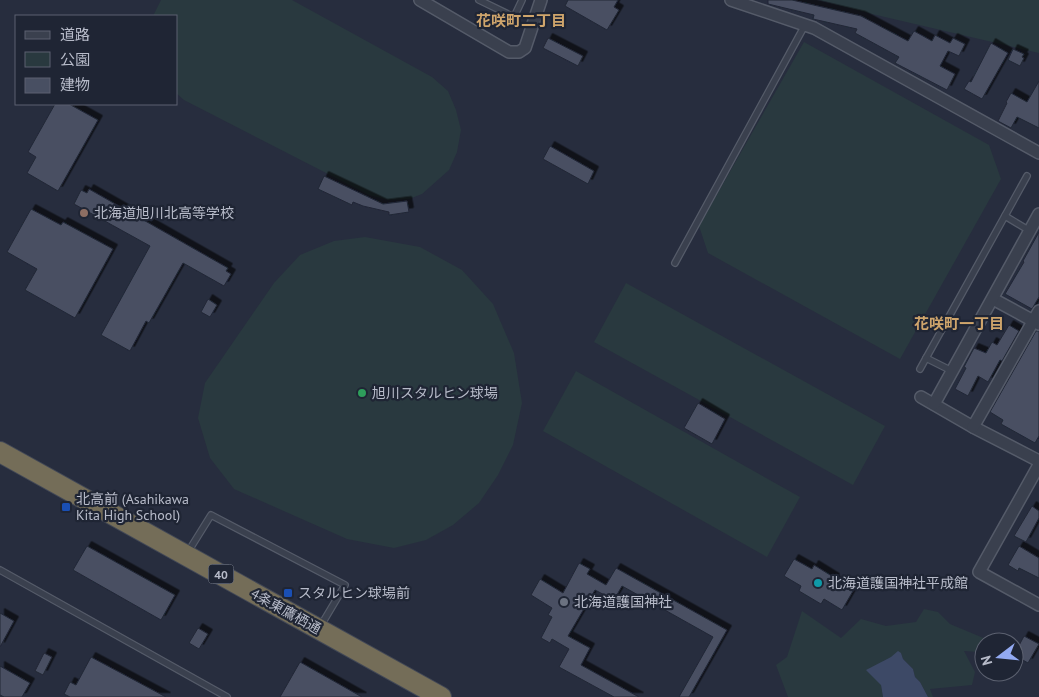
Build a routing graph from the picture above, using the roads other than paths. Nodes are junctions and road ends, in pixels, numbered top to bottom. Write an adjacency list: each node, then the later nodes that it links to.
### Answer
1 (420, 0): 4 (street)
2 (479, 0): 3 (lane)
3 (522, 0)
4 (542, 0)
5 (731, 0): 6 (street)
6 (805, 25): 7 (street); 12 (lane)
7 (1039, 153)
8 (1027, 176): 10 (lane)
9 (1039, 214): 11 (street)
10 (1005, 216): 11 (lane); 15 (lane)
11 (1030, 231): 13 (street)
12 (675, 263)
13 (993, 299): 14 (street); 17 (street)
14 (1037, 319): 20 (street)
15 (926, 358): 16 (lane); 17 (lane)
16 (920, 369)
17 (952, 372): 19 (street)
18 (921, 397): 19 (street)
19 (934, 404): 20 (street)
20 (973, 427): 22 (street)
21 (0, 452): 24 (highway, 4条東鷹栖通 / 40)
22 (1039, 461)
23 (1039, 465): 26 (street)
24 (186, 555): 27 (highway, 4条東鷹栖通 / 40); 27 (lane)
25 (0, 570): 28 (lane)
26 (1038, 604)
27 (319, 629): 29 (highway, 4条東鷹栖通 / 40)
28 (227, 697)
29 (441, 697)

